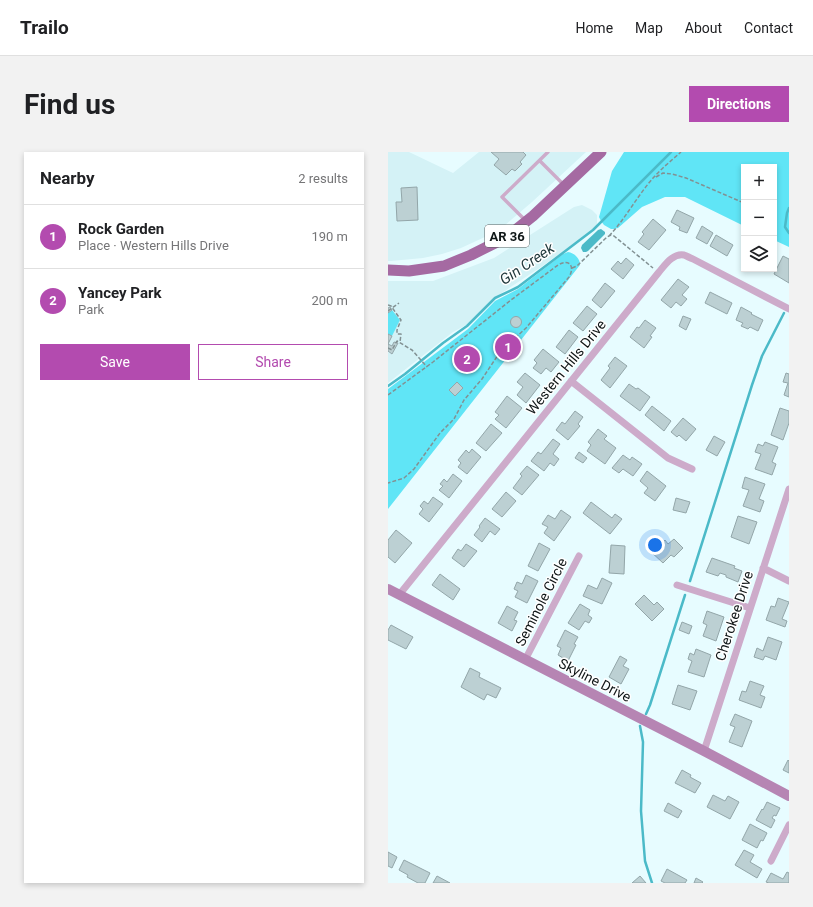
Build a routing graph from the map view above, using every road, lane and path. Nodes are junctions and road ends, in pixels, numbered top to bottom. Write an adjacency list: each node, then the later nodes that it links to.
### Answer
1 (548, 152): 4 (lane)
2 (601, 152): 6 (main road, AR 36)
3 (681, 152): 5 (path)
4 (540, 161): 6 (lane); 8 (lane)
5 (654, 177): 7 (path); 9 (path)
6 (565, 186): 8 (main road, AR 36)
7 (741, 202)
8 (526, 222): 11 (main road, AR 36)
9 (608, 236): 10 (path); 12 (path)
10 (572, 268): 20 (path); 24 (path)
11 (388, 270)
12 (659, 272): 16 (street, Western Hills Drive); 21 (street, Western Hills Drive)
13 (399, 303): 15 (path)
14 (388, 305): 15 (path)
15 (392, 308): 17 (path); 18 (path)
16 (789, 309)
17 (388, 311)
18 (400, 343): 19 (path); 20 (path)
19 (388, 348)
20 (427, 367): 22 (path)
21 (571, 381): 23 (street); 31 (street, Western Hills Drive)
22 (388, 395)
23 (692, 470)
24 (388, 483)
25 (789, 489): 27 (street, Cherokee Drive)
26 (579, 556): 33 (street, Seminole Circle)
27 (763, 568): 28 (street); 32 (street, Cherokee Drive)
28 (789, 581)
29 (677, 585): 32 (street)
30 (388, 589): 31 (street, Skyline Drive)
31 (399, 595): 33 (street, Skyline Drive)
32 (750, 608): 34 (street, Cherokee Drive)
33 (526, 660): 34 (street, Skyline Drive)
34 (704, 751): 35 (street, Skyline Drive)
35 (789, 796)
36 (789, 825): 37 (street)
37 (771, 861)

